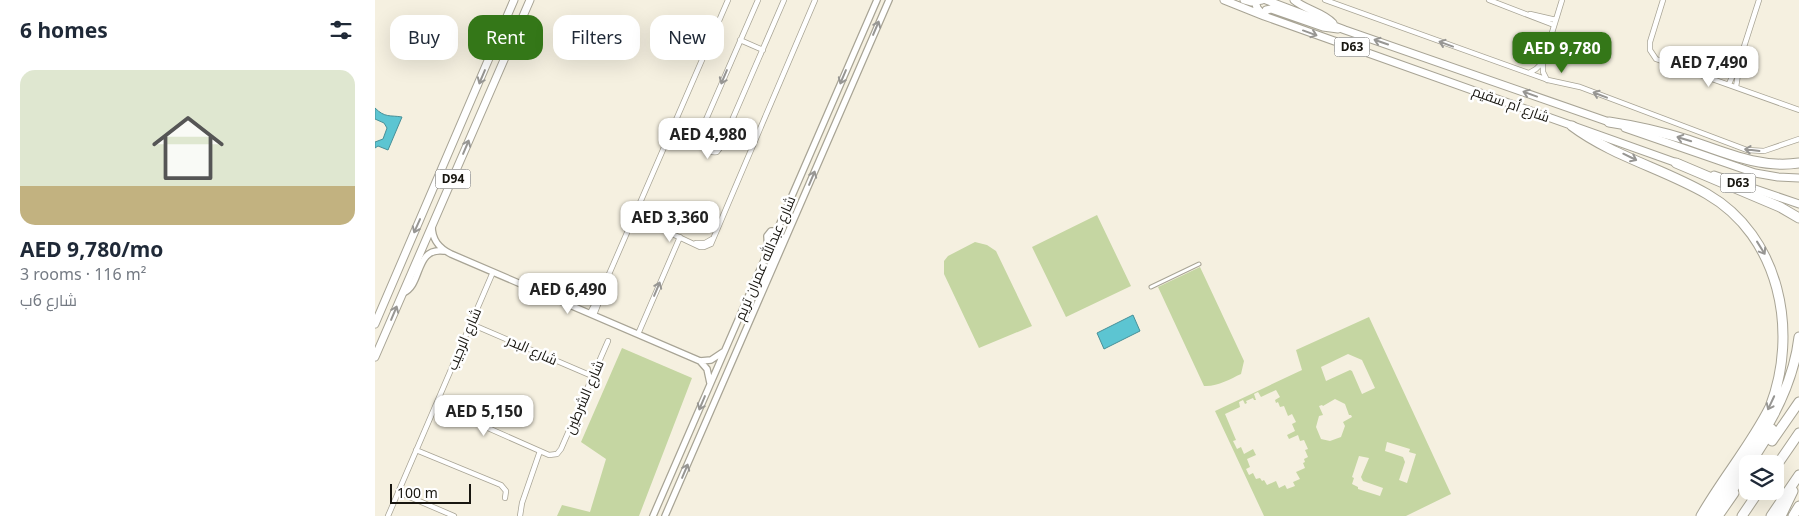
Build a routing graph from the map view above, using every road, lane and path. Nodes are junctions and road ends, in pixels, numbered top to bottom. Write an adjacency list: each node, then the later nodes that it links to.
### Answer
1 (514, 0): 18 (main road, D94)
2 (530, 0): 19 (main road, D94)
3 (728, 0): 42 (street)
4 (758, 0): 24 (street)
5 (784, 0): 25 (street)
6 (815, 0): 46 (street)
7 (877, 0): 45 (street, شارع عبدالله عمران تريم, one-way to 45)
8 (889, 0): 52 (street, شارع عبدالله عمران تريم, one-way to 8)
9 (1224, 0): 20 (main road, شارع أم سقيم / D63)
10 (1252, 0): 20 (main road)
11 (1266, 0): 22 (main road, شارع أم سقيم / D63)
12 (1294, 0): 22 (main road)
13 (1325, 0): 30 (street, one-way to 13)
14 (1489, 0): 21 (street)
15 (1562, 0): 21 (street)
16 (1663, 0): 32 (street)
17 (1759, 0): 26 (street)
18 (508, 15)
19 (524, 15)
20 (1264, 16): 23 (main road); 36 (main road, شارع أم سقيم / D63, one-way to 36)
21 (1555, 23): 29 (street)
22 (1335, 26): 23 (main road, شارع أم سقيم / D63)
23 (1345, 30): 35 (main road, شارع أم سقيم / D63, one-way to 23)
24 (740, 40): 25 (street); 25 (street, one-way to 25)
25 (763, 50)
26 (1741, 56): 32 (street); 33 (street)
27 (489, 60): 54 (main road, D94, one-way to 54)
28 (504, 60): 44 (main road, D94, one-way to 28)
29 (1543, 62): 30 (street); 31 (street)
30 (1529, 73): 31 (street)
31 (1548, 80): 37 (street, one-way to 31)
32 (1729, 84): 33 (street)
33 (1735, 87): 34 (street)
34 (1799, 110)
35 (1609, 122): 39 (highway, one-way to 35); 40 (main road, شارع أم سقيم / D63)
36 (1572, 126): 38 (main road, شارع أم سقيم / D63); 85 (highway, one-way to 85)
37 (1799, 139)
38 (1676, 162): 41 (main road, شارع أم سقيم / D63); 43 (highway)
39 (1799, 163)
40 (1799, 178)
41 (1799, 204)
42 (634, 218): 46 (street); 53 (street)
43 (1799, 218)
44 (432, 225): 47 (street); 51 (main road, D94)
45 (777, 231): 52 (street); 59 (street, شارع عبدالله عمران تريم)
46 (680, 237): 56 (street, one-way to 46)
47 (444, 251): 49 (street); 51 (street)
48 (1199, 264): 50 (street)
49 (493, 272): 53 (street); 55 (street, شارع الرجيب)
50 (1151, 287)
51 (403, 293): 60 (main road, D94, one-way to 51)
52 (757, 305): 84 (street, شارع عبدالله عمران تريم, one-way to 52)
53 (592, 314): 56 (street)
54 (375, 324)
55 (471, 324): 62 (street, شارع البدر); 66 (street, شارع الرجيب)
56 (638, 334): 61 (street)
57 (1799, 337): 64 (highway)
58 (608, 341): 62 (street, شارع الشرطين)
59 (725, 351): 61 (street); 63 (street, شارع عبدالله عمران تريم)
60 (375, 357)
61 (700, 360): 63 (street)
62 (592, 376): 69 (street, شارع الشرطين)
63 (710, 385): 83 (street, شارع عبدالله عمران تريم, one-way to 83)
64 (1786, 392): 70 (highway); 86 (highway)
65 (1799, 402): 71 (highway)
66 (436, 405): 68 (street, شارع الرجيب); 69 (street)
67 (1799, 433): 72 (highway)
68 (417, 450): 76 (street, شارع الرجيب); 77 (street)
69 (540, 451): 82 (street)
70 (1756, 455)
71 (1761, 455)
72 (1784, 455)
73 (1798, 476): 89 (highway); 90 (highway)
74 (1739, 480): 87 (highway)
75 (1739, 486): 87 (highway)
76 (398, 492): 80 (street, شارع الرجيب); 81 (street)
77 (505, 498)
78 (1753, 500): 88 (highway)
79 (1799, 506): 91 (highway)
80 (388, 516)
81 (454, 516)
82 (520, 516)
83 (653, 516)
84 (665, 516)
85 (1701, 516)
86 (1708, 516)
87 (1716, 516)
88 (1742, 516)
89 (1771, 516)
90 (1781, 516)
91 (1793, 516)

